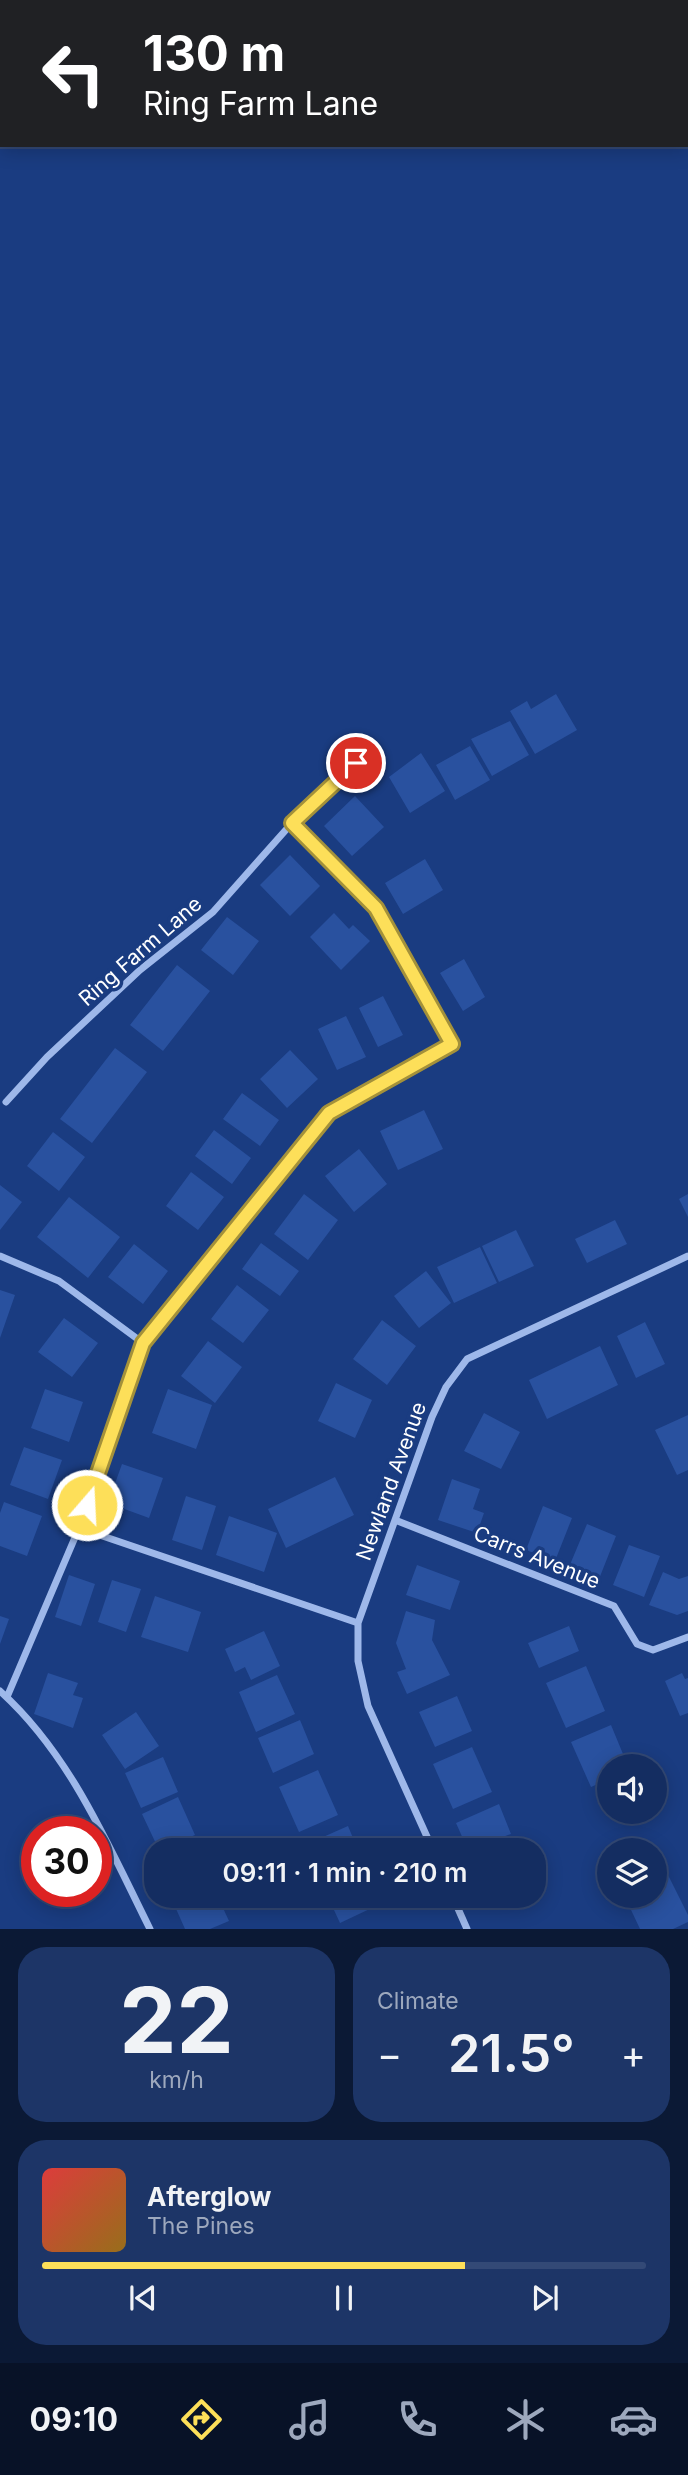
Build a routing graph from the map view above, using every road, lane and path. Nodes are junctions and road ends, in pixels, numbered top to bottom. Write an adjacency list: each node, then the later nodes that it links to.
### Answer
1 (356, 763): 2 (street, Ring Farm Lane)
2 (292, 823): 3 (street, Ring Farm Lane); 6 (street)
3 (6, 1102)
4 (0, 1256): 6 (street)
5 (688, 1256): 7 (street, Newland Avenue)
6 (143, 1343): 8 (street)
7 (395, 1520): 9 (street, Newland Avenue); 10 (street, Carrs Avenue)
8 (79, 1528): 9 (street); 12 (street)
9 (358, 1623): 13 (street, Newland Avenue)
10 (688, 1637)
11 (0, 1691): 12 (street)
12 (7, 1697): 15 (street)
13 (428, 1838)
14 (458, 1908): 16 (street)
15 (150, 1929)
16 (467, 1929)

